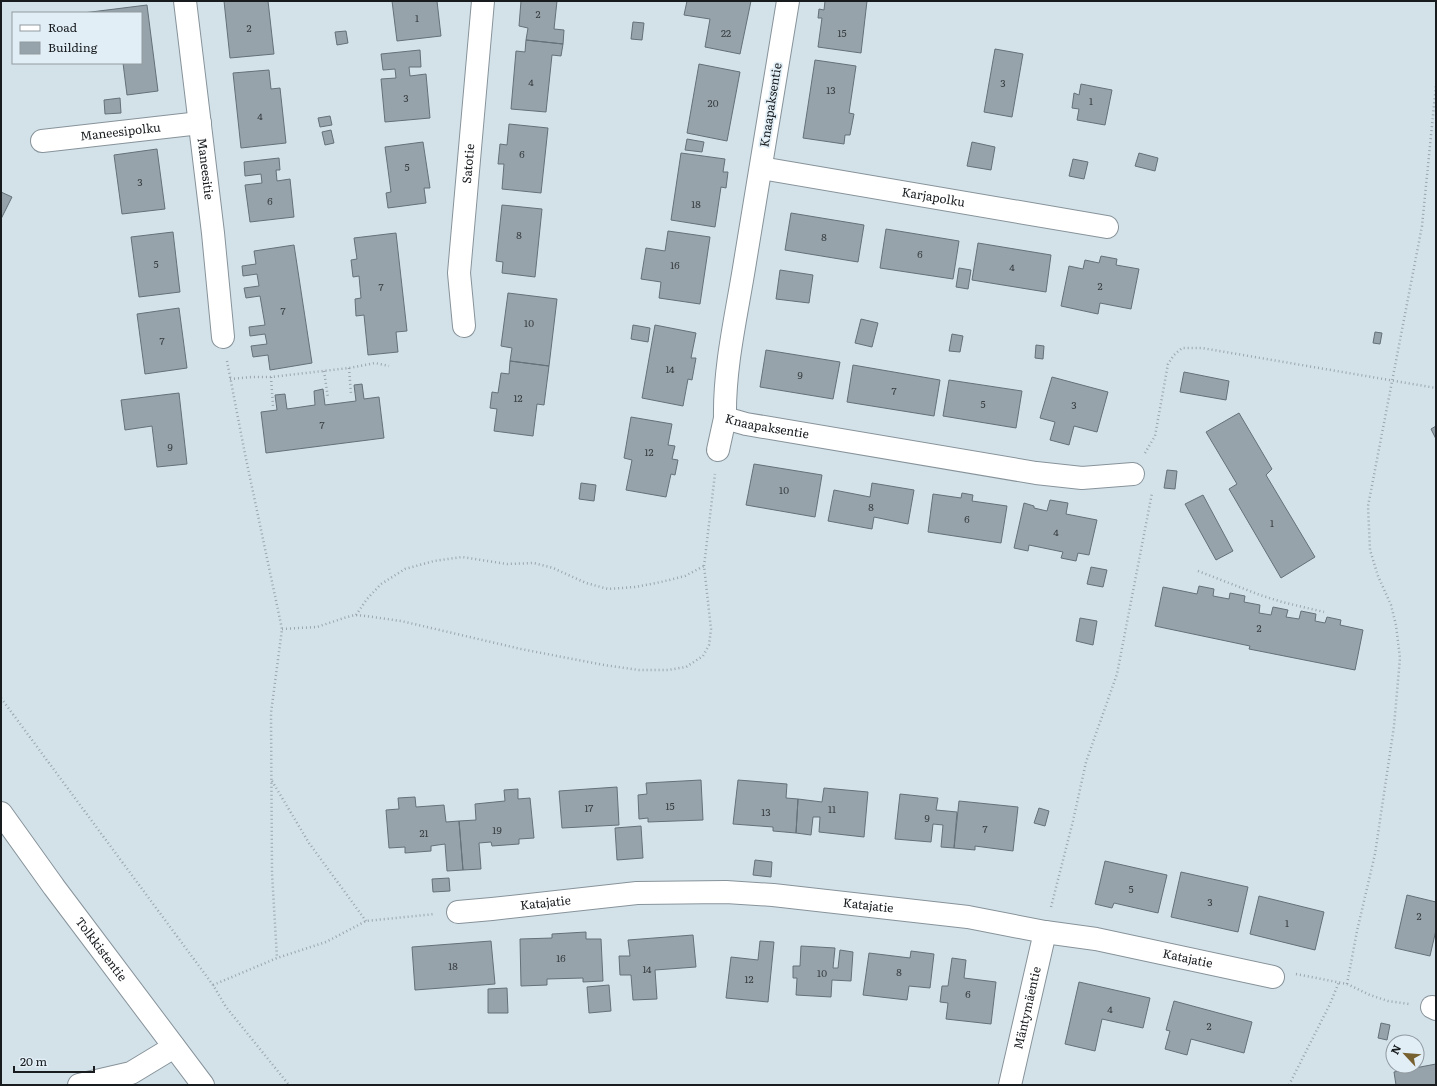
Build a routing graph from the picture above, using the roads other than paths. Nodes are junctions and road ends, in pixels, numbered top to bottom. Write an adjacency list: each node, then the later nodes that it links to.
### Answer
1 (185, 1): 4 (street, Maneesitie)
2 (482, 1): 8 (street, Satotie)
3 (788, 1): 6 (street, Knaapaksentie)
4 (200, 123): 5 (street, Maneesipolku); 9 (street, Maneesitie)
5 (42, 141)
6 (761, 168): 7 (street, Karjapolku); 10 (street, Knaapaksentie)
7 (1107, 227)
8 (464, 326)
9 (223, 337)
10 (725, 418): 11 (street); 12 (street, Knaapaksentie)
11 (718, 450)
12 (1133, 474)
13 (1, 813): 17 (street, Tolkkistentie)
14 (458, 912): 15 (street, Katajatie)
15 (1045, 932): 16 (street, Katajatie); 20 (street, Mäntymäentie)
16 (1273, 977)
17 (174, 1047): 18 (street); 19 (street, Tolkkistentie)
18 (79, 1085)
19 (203, 1085)
20 (1010, 1085)

